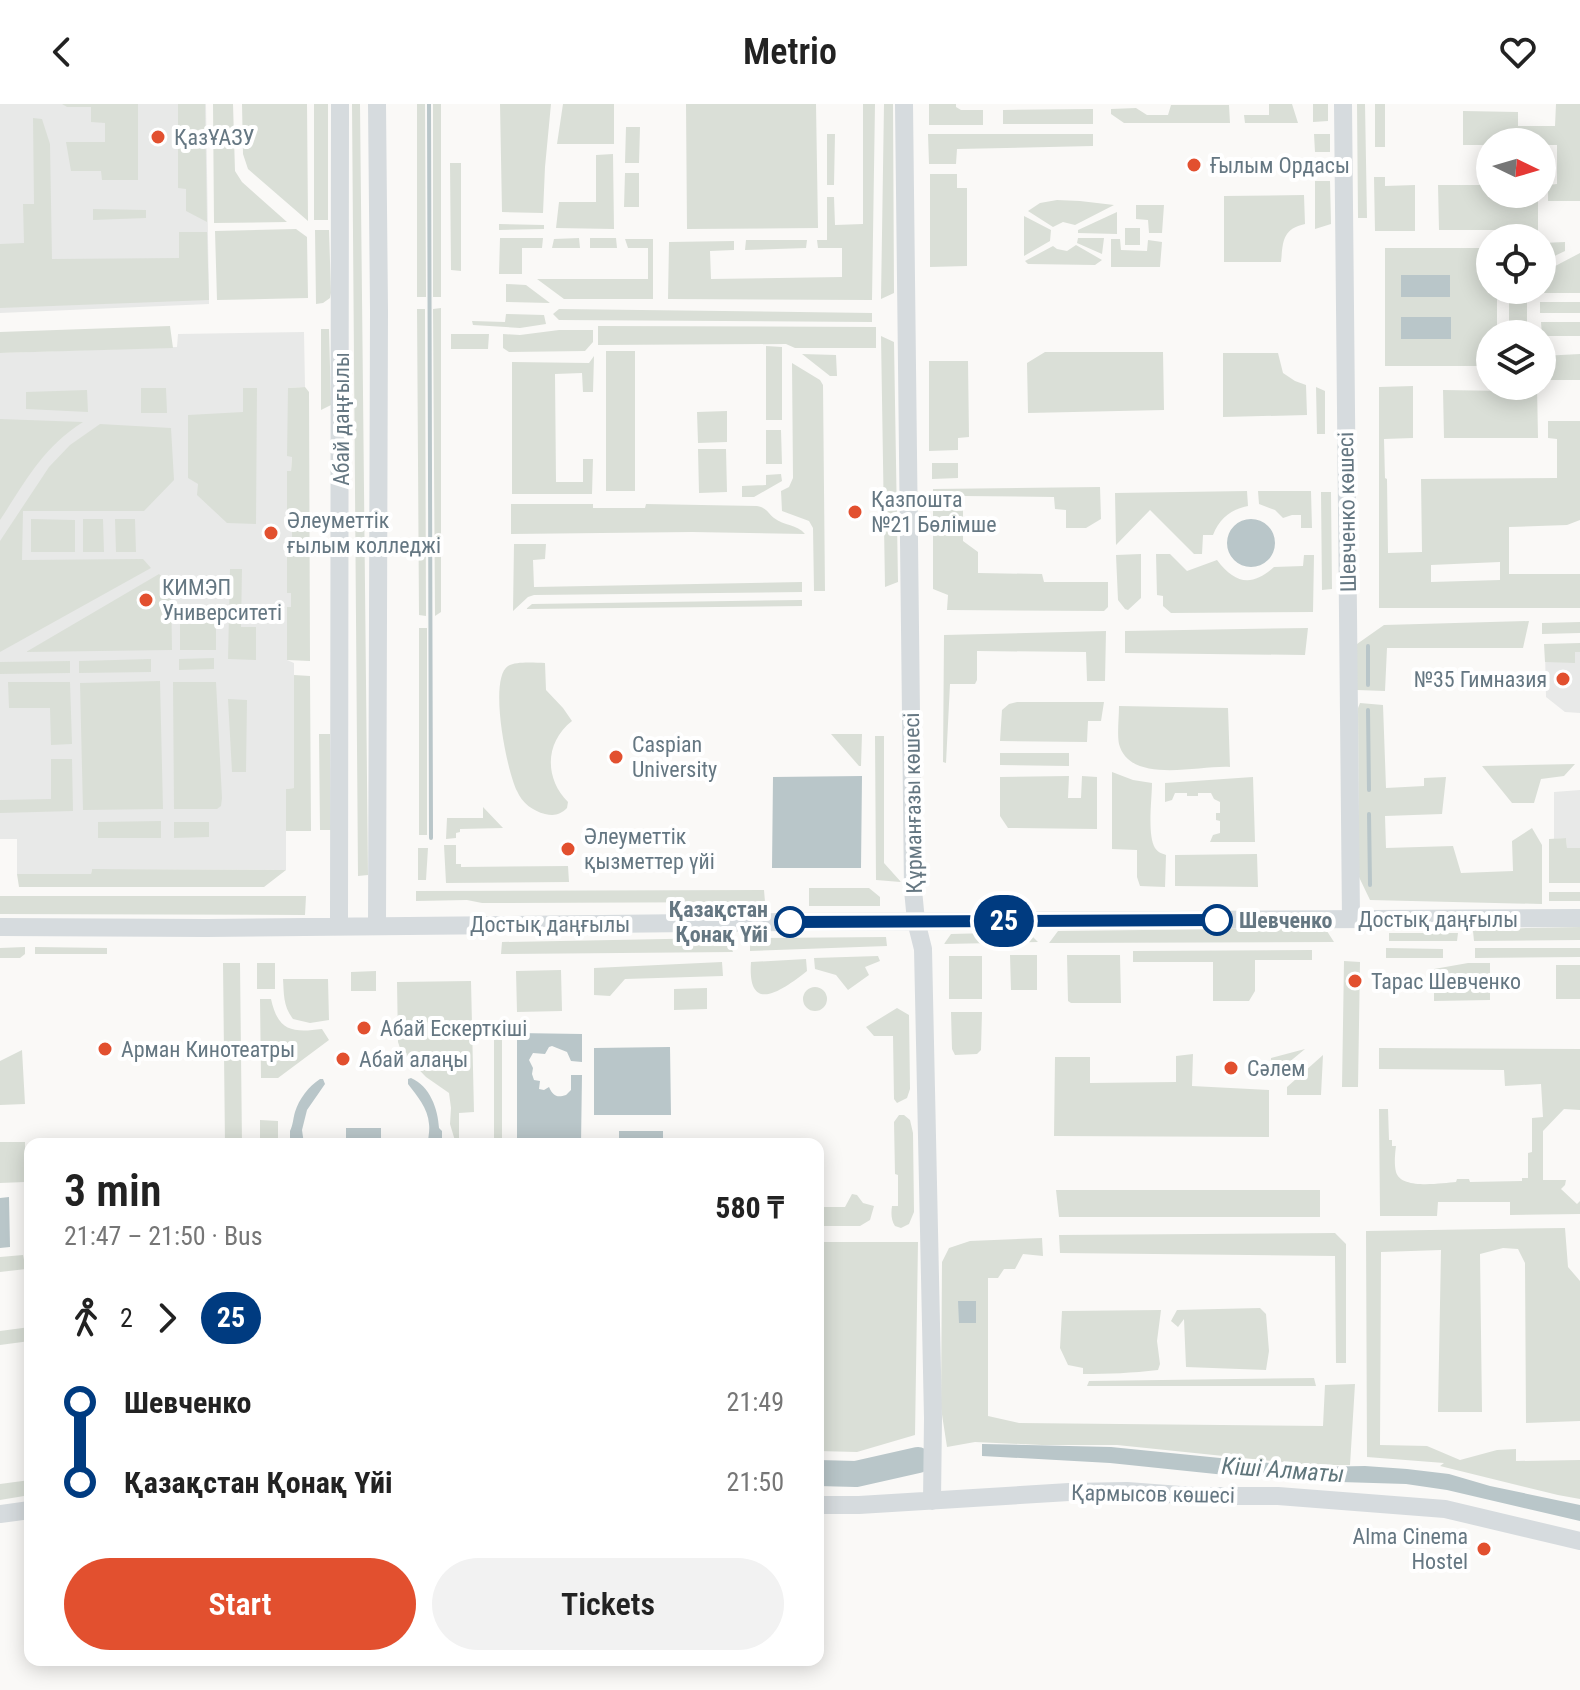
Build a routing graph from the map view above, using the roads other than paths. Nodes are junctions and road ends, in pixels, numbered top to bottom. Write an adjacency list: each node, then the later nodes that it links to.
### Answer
1 (340, 104): 9 (main road, Абай даңғылы)
2 (377, 104): 8 (main road, Абай даңғылы)
3 (904, 104): 7 (main road, Құрманғазы көшесі)
4 (1343, 104): 6 (main road, Шевченко көшесі)
5 (1580, 918): 6 (main road, Достық даңғылы)
6 (1351, 919): 7 (main road, Достық даңғылы)
7 (916, 921): 8 (main road, Достық даңғылы); 11 (main road, Құрманғазы көшесі)
8 (377, 925): 9 (main road, Достық даңғылы)
9 (339, 926): 10 (main road, Достық даңғылы)
10 (0, 927)
11 (932, 1501): 12 (main road, Қармысов көшесі); 15 (main road, Қармысов көшесі)
12 (824, 1505)
13 (24, 1511): 14 (main road)
14 (0, 1514)
15 (1580, 1541)

